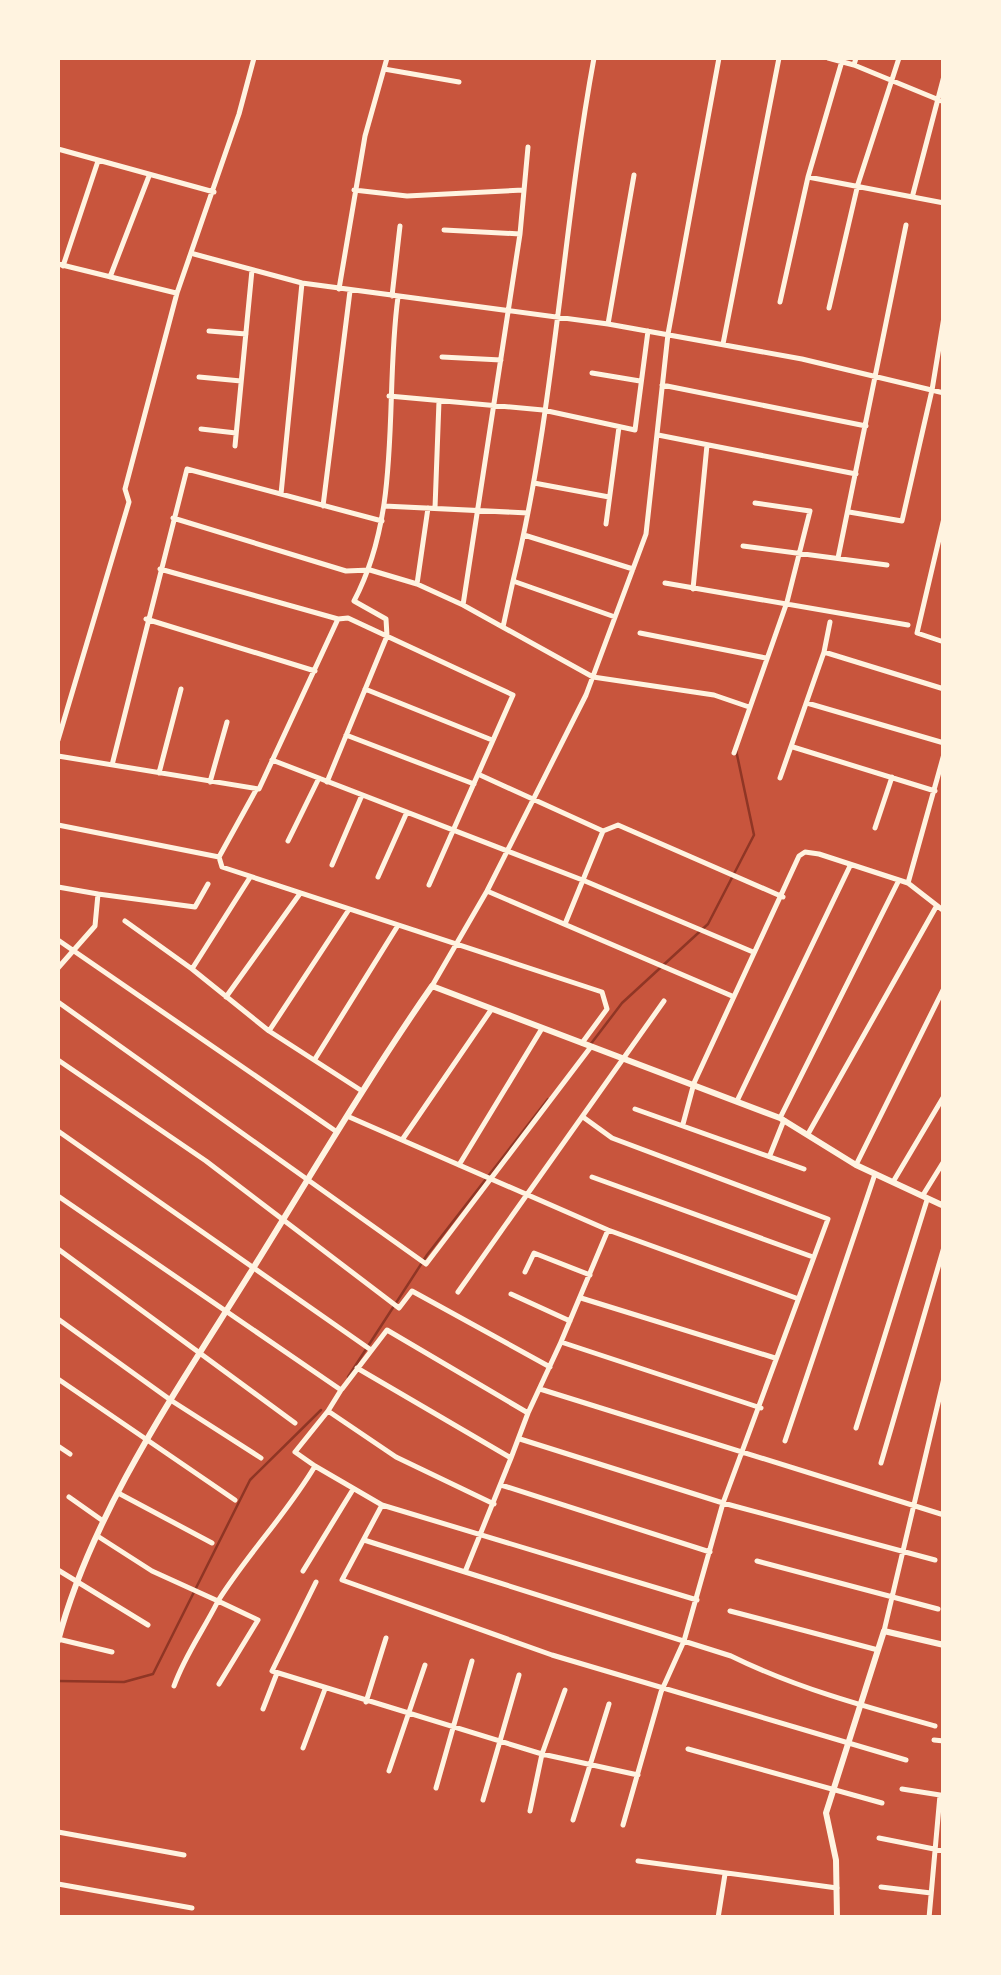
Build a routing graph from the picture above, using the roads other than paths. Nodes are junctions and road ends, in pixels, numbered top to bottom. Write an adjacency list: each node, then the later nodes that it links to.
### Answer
1 (254, 58): 24 (street)
2 (387, 58): 10 (street)
3 (594, 58): 43 (street)
4 (719, 58): 49 (street)
5 (778, 58): 50 (street)
6 (828, 58): 9 (street)
7 (899, 58): 13 (street)
8 (855, 61): 9 (street); 13 (street)
9 (842, 62): 20 (street)
10 (384, 69): 12 (street); 22 (street)
11 (944, 76): 14 (street)
12 (459, 82)
13 (892, 83): 14 (street); 21 (street)
14 (941, 101): 25 (street)
15 (528, 146): 23 (street)
16 (58, 149): 17 (street)
17 (98, 161): 19 (street); 32 (street)
18 (634, 175): 45 (street)
19 (150, 176): 24 (street); 34 (street)
20 (808, 178): 21 (street); 40 (street)
21 (858, 184): 25 (street); 41 (street)
22 (354, 190): 23 (street); 36 (street)
23 (523, 190): 30 (street)
24 (214, 192): 31 (street)
25 (912, 196): 26 (street)
26 (944, 204)
27 (906, 225): 54 (street)
28 (400, 226): 39 (street)
29 (444, 230): 30 (street)
30 (520, 234): 42 (street)
31 (194, 254): 33 (street); 38 (street)
32 (60, 265): 34 (street)
33 (252, 269): 35 (street); 48 (street)
34 (110, 277): 38 (street)
35 (302, 284): 36 (street); 74 (street)
36 (339, 289): 37 (street)
37 (350, 290): 39 (street); 77 (street)
38 (177, 293): 121 (street)
39 (395, 297): 42 (street); 61 (street)
40 (780, 302)
41 (829, 308)
42 (507, 312): 43 (street); 52 (street)
43 (555, 317): 45 (street); 64 (street)
44 (944, 317): 59 (street)
45 (608, 324): 47 (street)
46 (209, 330): 48 (street)
47 (648, 331): 49 (street); 57 (street)
48 (246, 334): 56 (street)
49 (668, 334): 50 (street); 58 (street)
50 (723, 344): 54 (street)
51 (442, 357): 52 (street)
52 (501, 360): 63 (street)
53 (592, 373): 57 (street)
54 (875, 375): 59 (street); 65 (street)
55 (199, 377): 56 (street)
56 (241, 381): 68 (street)
57 (640, 381): 66 (street)
58 (662, 384): 65 (street); 69 (street)
59 (932, 390): 60 (street); 81 (street)
60 (944, 393)
61 (389, 396): 62 (street); 78 (street)
62 (440, 400): 63 (street); 79 (street)
63 (493, 407): 64 (street); 80 (street)
64 (544, 410): 66 (street); 73 (street)
65 (866, 426): 72 (street)
66 (619, 427): 75 (street)
67 (200, 429): 68 (street)
68 (236, 433): 71 (street)
69 (658, 435): 70 (street); 93 (street)
70 (708, 445): 72 (street); 98 (street)
71 (235, 446)
72 (856, 474): 81 (street)
73 (534, 483): 75 (street); 82 (street)
74 (281, 494): 77 (street); 83 (street)
75 (610, 497): 86 (street)
76 (754, 504): 89 (street)
77 (324, 506): 85 (street)
78 (384, 506): 79 (street); 85 (street)
79 (431, 508): 80 (street); 97 (street)
80 (478, 510): 82 (street); 100 (street)
81 (849, 512): 90 (street)
82 (528, 513): 87 (street)
83 (173, 518): 92 (street); 94 (street)
84 (944, 518): 109 (street)
85 (382, 522): 94 (street)
86 (606, 524)
87 (524, 535): 93 (street); 95 (street)
88 (743, 546): 89 (street)
89 (798, 554): 90 (street); 99 (street)
90 (838, 558): 91 (street)
91 (887, 564)
92 (160, 569): 102 (street); 103 (street)
93 (633, 569): 101 (street)
94 (370, 570): 97 (street); 108 (street)
95 (513, 581): 101 (street); 106 (street)
96 (665, 583): 98 (street)
97 (417, 584): 100 (street)
98 (693, 589): 99 (street)
99 (787, 602): 105 (street); 111 (street)
100 (463, 605): 106 (street)
101 (616, 617): 113 (street)
102 (338, 618): 108 (street); 112 (street)
103 (146, 619): 112 (street); 129 (street)
104 (830, 622): 110 (street)
105 (908, 625)
106 (503, 627): 113 (street)
107 (640, 633): 111 (street)
108 (387, 636): 115 (street); 122 (street)
109 (944, 642)
110 (824, 652): 116 (street); 117 (street)
111 (766, 658): 118 (street)
112 (315, 670): 128 (street)
113 (593, 677): 118 (street); 141 (street)
114 (182, 689): 130 (street)
115 (365, 689): 120 (street); 122 (street)
116 (944, 689)
117 (807, 703): 123 (street); 124 (street)
118 (750, 707): 125 (street)
119 (227, 722): 135 (street)
120 (346, 735): 136 (street); 137 (street)
121 (58, 740)
122 (494, 740): 131 (street)
123 (944, 743)
124 (793, 746): 133 (street); 134 (street)
125 (734, 752)
126 (944, 754): 139 (street)
127 (58, 756): 129 (street)
128 (272, 760): 132 (street); 138 (street)
129 (112, 765): 130 (street)
130 (158, 773): 135 (street)
131 (480, 775): 137 (street); 141 (street)
132 (319, 778): 136 (street); 147 (street)
133 (780, 778)
134 (892, 778): 139 (street); 144 (street)
135 (210, 782): 138 (street)
136 (327, 782): 140 (street)
137 (475, 784): 145 (street)
138 (256, 790): 149 (street)
139 (935, 791): 156 (street)
140 (362, 795): 142 (street); 150 (street)
141 (534, 798): 146 (street); 148 (street)
142 (407, 812): 145 (street); 152 (street)
143 (58, 825): 149 (street)
144 (876, 828)
145 (454, 830): 148 (street); 158 (street)
146 (602, 831): 155 (street); 163 (street)
147 (288, 840)
148 (508, 850): 155 (street); 160 (street)
149 (219, 857): 153 (street)
150 (332, 865)
151 (850, 866): 154 (street); 163 (street); 192 (street)
152 (378, 877)
153 (249, 879): 162 (street); 175 (street)
154 (899, 880): 156 (street); 196 (street)
155 (584, 881): 168 (street); 173 (street)
156 (908, 883): 164 (street)
157 (208, 884): 161 (street)
158 (429, 885)
159 (58, 887): 161 (street)
160 (487, 891): 168 (street); 171 (street)
161 (98, 894): 172 (street)
162 (298, 895): 165 (street); 179 (street)
163 (783, 897): 173 (street)
164 (936, 907): 166 (street); 200 (street)
165 (348, 911): 169 (street); 184 (street)
166 (944, 911)
167 (125, 921): 175 (street)
168 (564, 924): 178 (street)
169 (397, 927): 171 (street); 187 (street)
170 (58, 940): 172 (street)
171 (458, 943): 176 (street); 185 (street)
172 (75, 950): 174 (street); 199 (street)
173 (752, 952): 178 (street)
174 (58, 968)
175 (192, 970): 179 (street)
176 (432, 986): 182 (street); 190 (street)
177 (944, 988): 205 (street)
178 (733, 996): 189 (street)
179 (226, 997): 184 (street)
180 (664, 1001): 186 (street)
181 (58, 1002): 208 (street)
182 (491, 1010): 183 (street); 201 (street)
183 (541, 1030): 185 (street); 204 (street)
184 (269, 1031): 187 (street)
185 (586, 1047): 186 (street); 210 (street)
186 (627, 1058): 189 (street); 195 (street)
187 (315, 1059): 190 (street)
188 (58, 1060): 216 (street)
189 (694, 1083): 192 (street); 197 (street)
190 (362, 1091): 194 (street)
191 (944, 1096): 211 (street)
192 (737, 1101): 196 (street)
193 (635, 1109): 197 (street)
194 (347, 1116): 199 (street); 201 (street)
195 (583, 1117): 212 (street); 220 (street)
196 (782, 1119): 200 (street); 202 (street)
197 (683, 1124): 202 (street)
198 (58, 1131): 221 (street)
199 (337, 1132): 208 (street)
200 (808, 1134): 205 (street)
201 (402, 1140): 204 (street)
202 (770, 1155): 206 (street)
203 (944, 1161): 214 (street)
204 (459, 1164): 210 (street)
205 (856, 1164): 207 (street)
206 (804, 1169)
207 (875, 1174): 211 (street); 248 (street)
208 (309, 1177): 210 (street); 216 (street)
209 (592, 1177): 220 (street)
210 (487, 1179): 212 (street)
211 (894, 1182): 214 (street)
212 (524, 1194): 217 (street); 224 (street)
213 (58, 1196): 228 (street)
214 (924, 1199): 215 (street); 246 (street)
215 (944, 1206)
216 (282, 1220): 221 (street); 235 (street)
217 (608, 1230): 223 (street); 227 (street)
218 (944, 1247): 255 (street)
219 (58, 1249): 233 (street)
220 (813, 1257): 227 (street)
221 (255, 1266): 228 (street); 232 (street)
222 (525, 1272): 223 (street)
223 (590, 1275): 226 (street)
224 (458, 1292)
225 (510, 1294): 230 (street)
226 (580, 1298): 230 (street); 234 (street)
227 (796, 1298): 234 (street)
228 (225, 1314): 233 (street); 239 (street)
229 (58, 1319): 241 (street)
230 (570, 1321): 231 (street)
231 (561, 1342): 235 (street); 242 (street)
232 (371, 1350): 236 (street); 244 (street)
233 (198, 1353): 241 (street); 245 (street)
234 (775, 1358): 242 (street)
235 (550, 1367): 240 (street)
236 (357, 1368): 239 (street); 254 (street)
237 (944, 1378): 265 (street)
238 (58, 1380): 249 (street)
239 (341, 1390): 243 (street)
240 (540, 1390): 244 (street); 252 (street)
241 (172, 1401): 249 (street); 253 (street)
242 (761, 1408): 252 (street)
243 (328, 1411): 256 (street); 263 (street)
244 (528, 1413): 247 (street)
245 (296, 1422)
246 (856, 1428)
247 (520, 1439): 254 (street); 262 (street)
248 (785, 1441)
249 (148, 1442): 259 (street); 261 (street)
250 (58, 1446): 251 (street)
251 (70, 1454)
252 (742, 1455): 262 (street); 265 (street)
253 (260, 1458)
254 (510, 1458): 257 (street)
255 (881, 1463)
256 (315, 1466): 258 (street); 283 (street)
257 (501, 1485): 263 (street); 272 (street)
258 (352, 1490): 264 (street); 277 (street)
259 (120, 1494): 267 (street); 271 (street)
260 (69, 1497): 267 (street)
261 (234, 1500)
262 (723, 1503): 272 (street); 273 (street)
263 (494, 1504): 269 (street)
264 (382, 1506): 269 (street); 270 (street)
265 (911, 1507): 266 (street); 273 (street)
266 (944, 1515)
267 (106, 1522): 268 (street)
268 (98, 1537): 279 (street); 283 (street)
269 (478, 1537): 278 (street); 282 (street)
270 (364, 1540): 278 (street); 301 (street)
271 (212, 1543)
272 (710, 1552): 282 (street)
273 (902, 1552): 274 (street); 281 (street)
274 (934, 1560)
275 (757, 1561): 281 (street)
276 (58, 1570): 279 (street)
277 (303, 1571)
278 (465, 1572): 291 (street)
279 (75, 1582): 286 (street); 287 (street)
280 (316, 1582): 297 (street)
281 (892, 1596): 284 (street); 288 (street)
282 (697, 1600): 291 (street)
283 (218, 1601): 299 (street); 300 (street)
284 (938, 1609)
285 (730, 1611): 293 (street)
286 (148, 1624)
287 (60, 1625): 290 (street)
288 (884, 1631): 292 (street); 293 (street)
289 (386, 1638): 304 (street)
290 (58, 1640): 294 (street)
291 (684, 1641): 301 (street); 306 (street)
292 (944, 1645)
293 (878, 1650): 306 (street)
294 (112, 1652)
295 (472, 1661): 310 (street)
296 (425, 1665): 308 (street)
297 (277, 1673): 302 (street); 307 (street)
298 (519, 1675): 313 (street)
299 (220, 1684)
300 (174, 1686)
301 (664, 1688): 314 (street); 321 (street)
302 (326, 1689): 304 (street); 315 (street)
303 (564, 1690): 317 (street)
304 (366, 1702): 308 (street)
305 (609, 1704): 319 (street)
306 (860, 1705): 309 (street); 314 (street)
307 (263, 1708)
308 (408, 1716): 310 (street); 320 (street)
309 (936, 1726)
310 (453, 1728): 313 (street); 322 (street)
311 (934, 1740): 312 (street)
312 (944, 1741)
313 (500, 1742): 317 (street); 326 (street)
314 (847, 1744): 318 (street); 324 (street)
315 (303, 1748)
316 (688, 1748): 324 (street)
317 (542, 1754): 319 (street); 328 (street)
318 (906, 1760)
319 (587, 1765): 321 (street); 329 (street)
320 (389, 1771)
321 (638, 1775): 330 (street)
322 (436, 1788)
323 (902, 1789): 325 (street)
324 (832, 1790): 327 (street); 340 (street)
325 (942, 1795): 333 (street)
326 (483, 1800)
327 (882, 1803)
328 (530, 1811)
329 (573, 1820)
330 (623, 1826)
331 (58, 1832): 335 (street)
332 (879, 1838): 333 (street)
333 (932, 1850): 334 (street); 341 (street)
334 (944, 1851)
335 (184, 1856)
336 (638, 1861): 337 (street)
337 (725, 1874): 340 (street); 343 (street)
338 (58, 1884): 342 (street)
339 (882, 1887): 341 (street)
340 (838, 1888): 344 (street)
341 (931, 1893): 345 (street)
342 (192, 1908)
343 (718, 1918)
344 (837, 1918)
345 (929, 1918)

